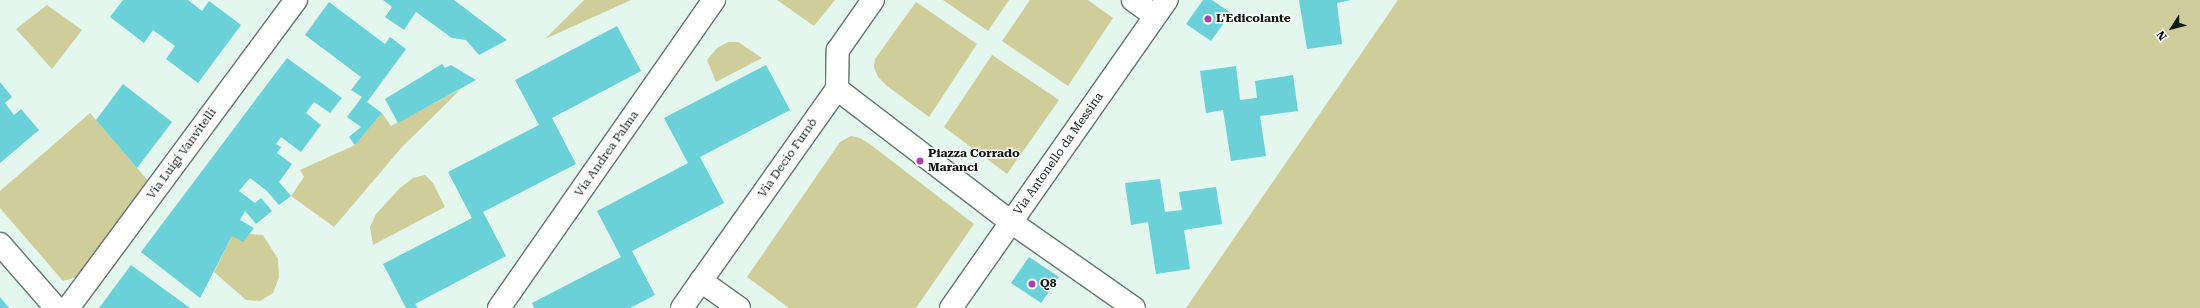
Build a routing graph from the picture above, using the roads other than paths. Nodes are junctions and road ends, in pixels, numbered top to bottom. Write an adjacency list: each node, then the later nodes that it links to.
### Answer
1 (296, 0): 11 (street, Via Luigi Vanvitelli)
2 (714, 0): 12 (street, Via Andrea Palma)
3 (873, 0): 6 (street)
4 (1133, 0): 5 (street)
5 (1161, 8): 7 (street, Via Antonello da Messina)
6 (836, 89): 7 (street); 9 (street, Via Decio Furnò)
7 (1011, 222): 15 (street, Via Antonello da Messina); 16 (street)
8 (0, 244): 10 (street)
9 (701, 281): 13 (street, Via Decio Furnò); 14 (street)
10 (56, 308)
11 (68, 308)
12 (499, 308)
13 (682, 308)
14 (739, 308)
15 (951, 308)
16 (1134, 308)

